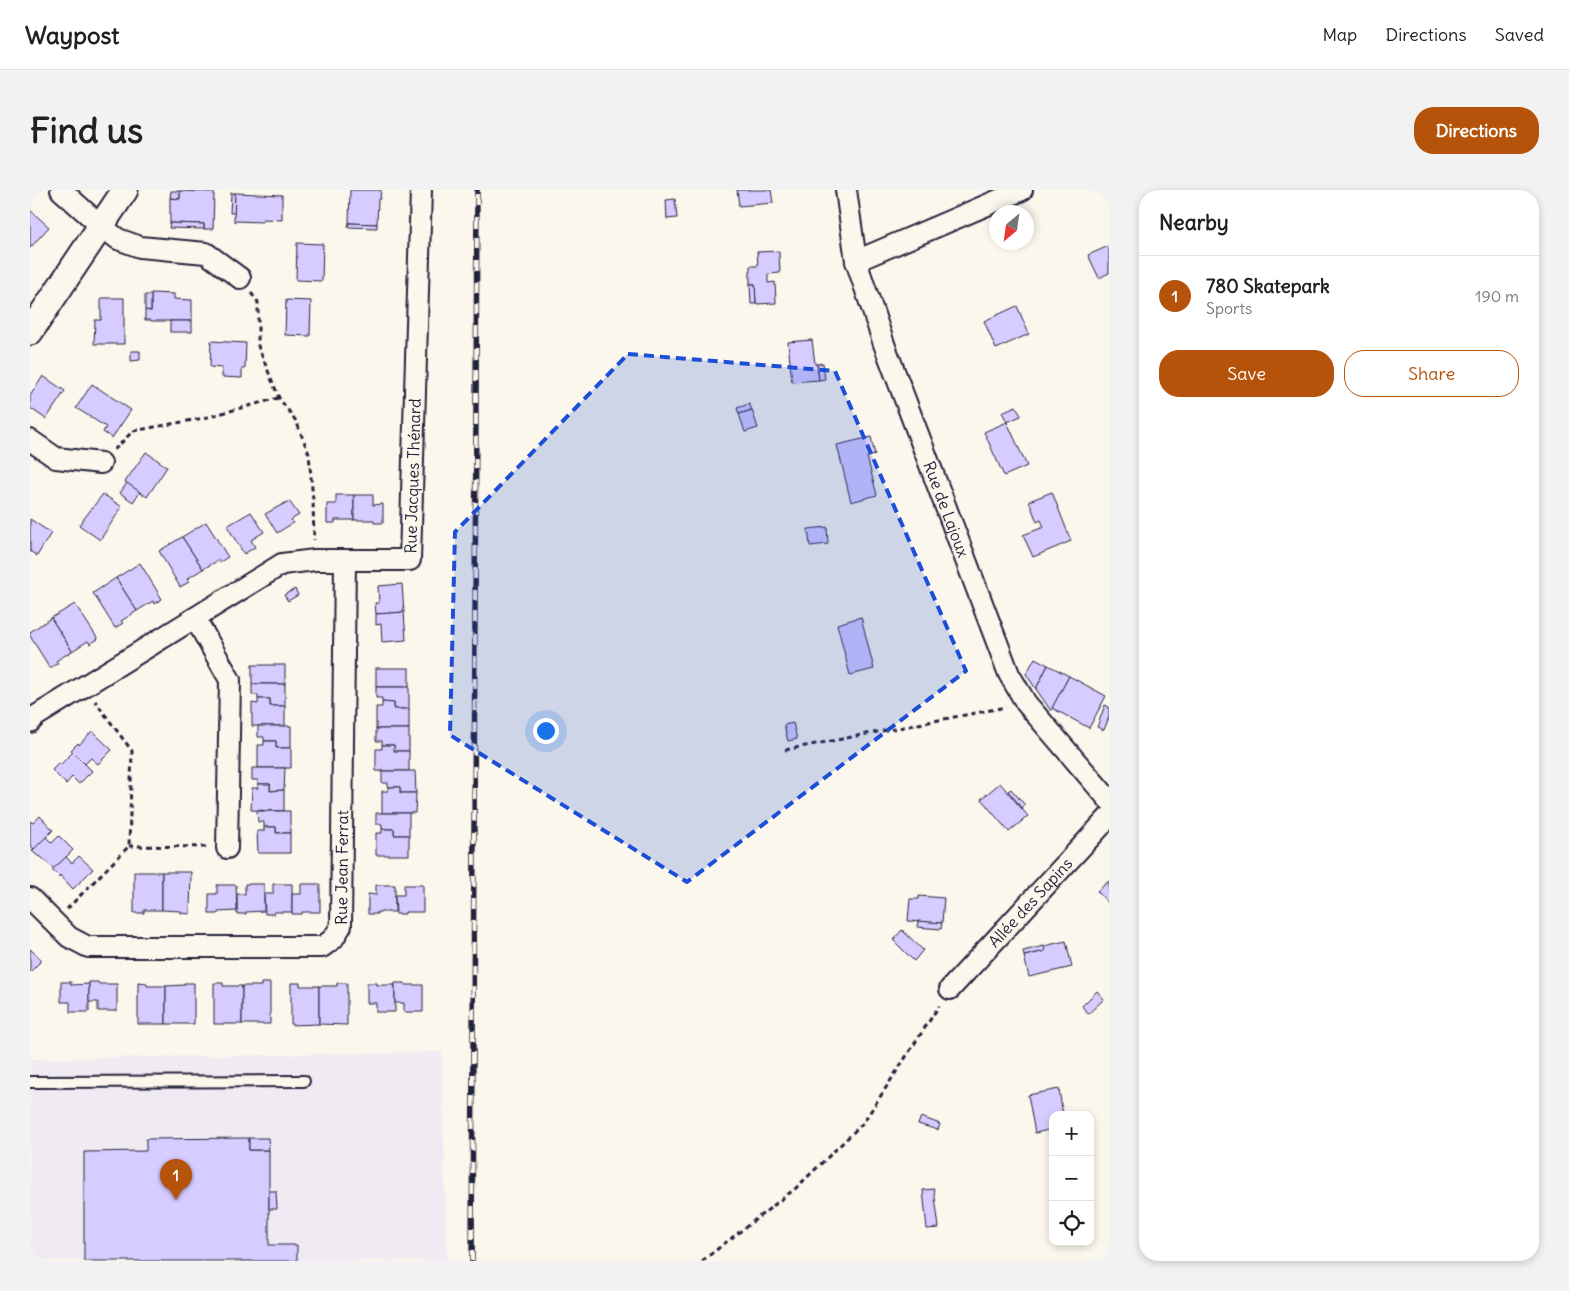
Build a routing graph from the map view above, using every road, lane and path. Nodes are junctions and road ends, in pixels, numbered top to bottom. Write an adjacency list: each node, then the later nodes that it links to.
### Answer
1 (61, 190): 6 (street)
2 (125, 190): 6 (street)
3 (421, 190): 14 (street, Rue Jacques Thénard)
4 (846, 190): 7 (street, Rue de Lajoux)
5 (1022, 190): 7 (street)
6 (101, 226): 8 (street); 9 (street)
7 (856, 261): 17 (street, Rue de Lajoux)
8 (240, 278): 10 (path)
9 (30, 332)
10 (279, 398): 12 (path); 13 (path)
11 (30, 440): 12 (street)
12 (101, 463)
13 (315, 560): 14 (street, Rue Jacques Thénard); 15 (street, Rue Jacques Thénard)
14 (345, 561): 25 (street, Rue Jean Ferrat)
15 (194, 618): 16 (street, Rue Jacques Thénard); 23 (street)
16 (84, 686): 18 (street, Rue Jacques Thénard); 22 (path)
17 (1026, 703): 19 (path); 20 (street, Rue de Lajoux)
18 (30, 722)
19 (785, 750)
20 (1109, 800)
21 (1109, 817): 26 (street, Allée des Sapins)
22 (129, 846): 23 (path); 25 (path)
23 (227, 848)
24 (30, 898): 25 (street, Rue Jean Ferrat)
25 (54, 922)
26 (950, 988): 29 (path)
27 (304, 1081): 28 (lane)
28 (30, 1082)
29 (702, 1261)

